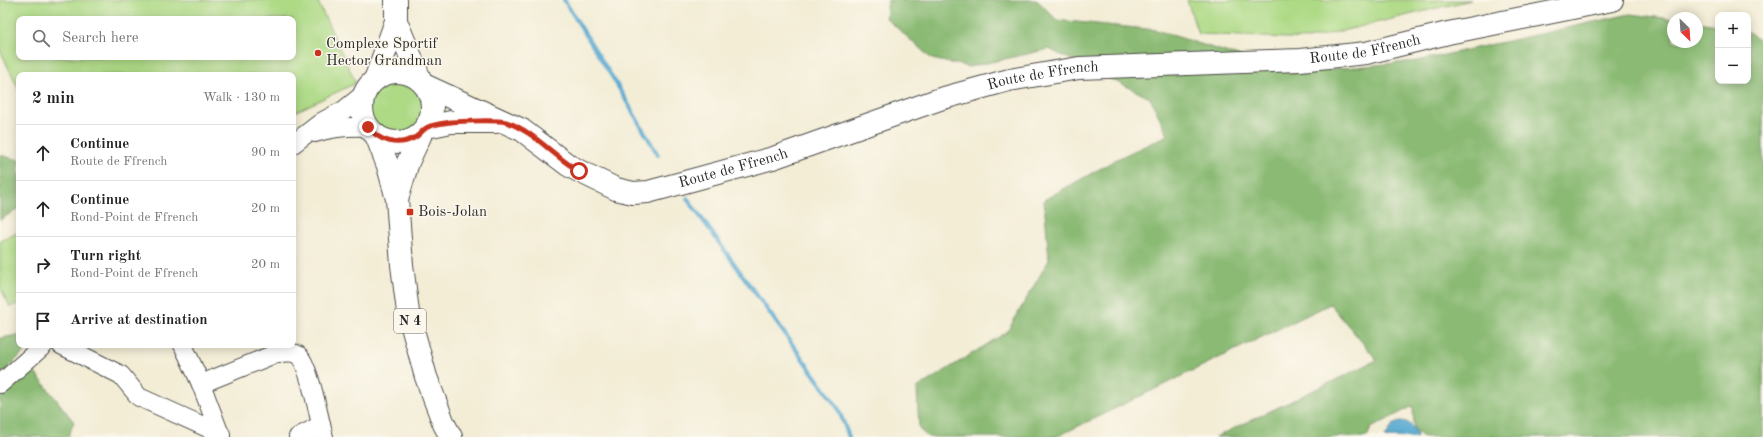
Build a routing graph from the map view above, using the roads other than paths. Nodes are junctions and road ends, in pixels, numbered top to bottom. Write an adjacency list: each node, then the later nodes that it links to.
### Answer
1 (1612, 0): 5 (main road, Route de Ffrench)
2 (396, 10): 3 (main road); 4 (main road)
3 (423, 83): 4 (main road); 5 (main road, Route de Ffrench); 6 (main road)
4 (370, 86): 7 (main road); 8 (street)
5 (505, 122): 6 (main road, Route de Ffrench)
6 (424, 130): 7 (main road); 9 (main road, N 4)
7 (372, 131): 8 (street); 9 (main road, N 4)
8 (297, 141)
9 (397, 199): 18 (main road, N 4)
10 (41, 348): 13 (street)
11 (67, 348): 16 (street)
12 (184, 348): 14 (street)
13 (0, 384)
14 (200, 384): 15 (street); 16 (street)
15 (322, 431): 17 (street)
16 (221, 436)
17 (298, 437)
18 (451, 437)

